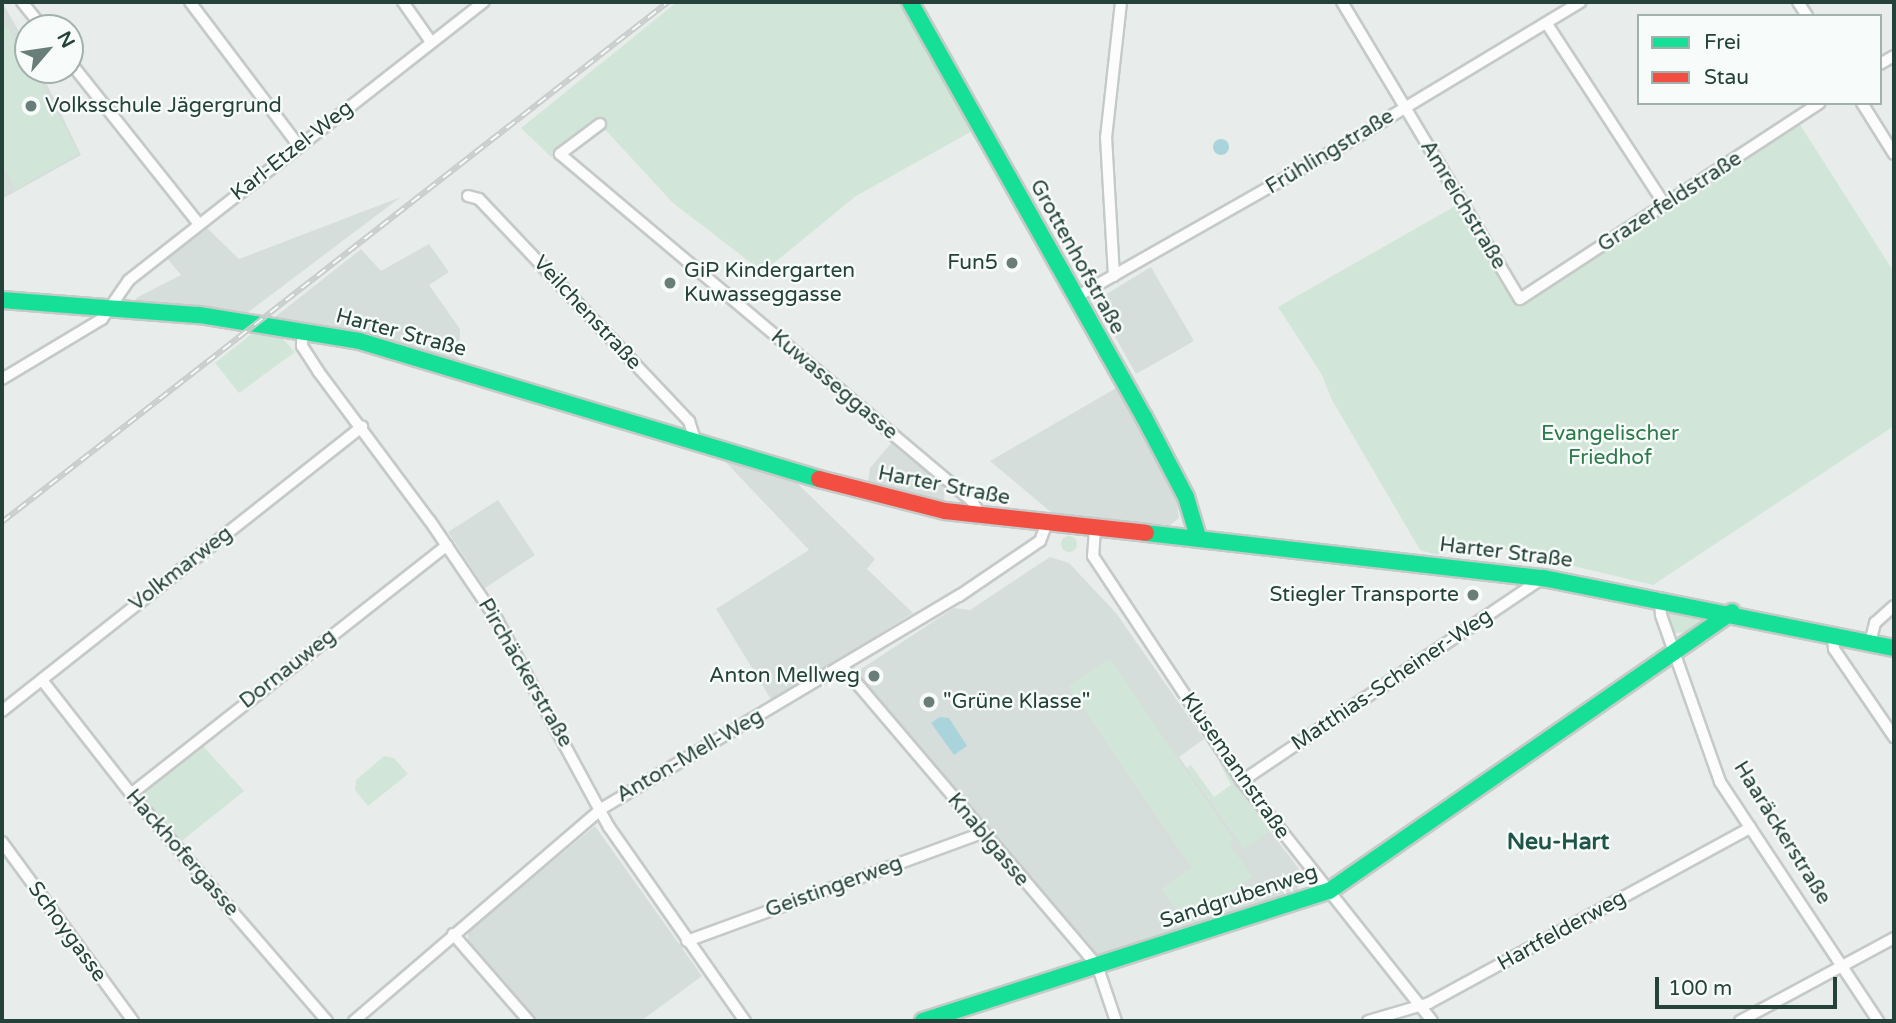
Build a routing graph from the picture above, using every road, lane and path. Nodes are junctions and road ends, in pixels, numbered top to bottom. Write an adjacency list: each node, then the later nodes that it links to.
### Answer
1 (190, 2): 15 (street)
2 (403, 2): 9 (street)
3 (484, 2): 9 (street, Karl-Etzel-Weg)
4 (909, 2): 21 (main road, Grottenhofstraße)
5 (1121, 2): 20 (street)
6 (1342, 2): 13 (street, Amreichstraße)
7 (1580, 2): 8 (street, Frühlingstraße)
8 (1547, 23): 13 (street, Frühlingstraße); 18 (street)
9 (431, 42): 15 (street, Karl-Etzel-Weg)
10 (84, 80): 19 (street)
11 (1816, 105): 18 (street, Grazerfeldstraße)
12 (1863, 105): 16 (street)
13 (1404, 108): 20 (street, Frühlingstraße); 22 (street, Amreichstraße)
14 (600, 124): 29 (street, Kuwasseggasse)
15 (298, 145): 19 (street, Karl-Etzel-Weg)
16 (1894, 154)
17 (468, 196): 28 (street, Veilchenstraße)
18 (1665, 205): 22 (street, Grazerfeldstraße)
19 (199, 224): 24 (street, Karl-Etzel-Weg)
20 (1114, 276): 21 (street, Frühlingstraße)
21 (1076, 297): 32 (main road, Grottenhofstraße)
22 (1520, 299)
23 (2, 300): 24 (main road, Harter Straße)
24 (108, 308): 25 (main road, Harter Straße); 26 (street, Karl-Etzel-Weg)
25 (303, 330): 27 (street, Pirchäckerstraße); 28 (main road, Harter Straße)
26 (2, 379)
27 (362, 428): 33 (street, Pirchäckerstraße); 43 (street, Volkmarweg)
28 (695, 440): 29 (main road, Harter Straße)
29 (981, 516): 30 (main road, Harter Straße)
30 (1046, 525): 31 (main road, Harter Straße); 42 (street, Anton-Mell-Weg)
31 (1095, 529): 32 (main road, Harter Straße); 46 (street, Klusemannstraße)
32 (1198, 537): 34 (main road, Harter Straße)
33 (447, 545): 47 (street, Dornauweg); 48 (street, Pirchäckerstraße)
34 (1543, 578): 35 (main road, Harter Straße); 46 (street, Matthias-Scheiner-Weg)
35 (1660, 598): 37 (main road, Harter Straße); 41 (street, Haaräckerstraße)
36 (1894, 606): 39 (street)
37 (1732, 612): 38 (main road, Harter Straße); 41 (main road)
38 (1833, 635): 39 (main road, Harter Straße); 45 (street)
39 (1870, 643): 40 (main road, Harter Straße)
40 (1894, 648)
41 (1675, 654): 49 (street, Haaräckerstraße); 52 (main road, Sandgrubenweg)
42 (843, 667): 48 (street, Anton-Mell-Weg); 50 (street, Knablgasse)
43 (43, 680): 44 (street, Volkmarweg); 47 (street, Hackhofergasse)
44 (2, 711)
45 (1894, 737)
46 (1242, 781): 52 (street, Klusemannstraße)
47 (131, 794): 60 (street, Hackhofergasse)
48 (601, 809): 53 (street, Anton-Mell-Weg); 55 (street, Pirchäckerstraße)
49 (1750, 828): 57 (street, Haaräckerstraße); 58 (street, Hartfelderweg)
50 (982, 833): 55 (street, Geistingerweg); 56 (street, Knablgasse)
51 (2, 842): 59 (street, Schoygasse)
52 (1329, 891): 56 (main road, Sandgrubenweg); 58 (street, Klusemannstraße)
53 (453, 934): 61 (street, Anton-Mell-Weg); 62 (street)
54 (1894, 938): 57 (street)
55 (687, 941): 63 (street, Pirchäckerstraße)
56 (1097, 965): 64 (main road, Sandgrubenweg); 65 (street, Knablgasse)
57 (1844, 968): 68 (street); 69 (street, Haaräckerstraße)
58 (1419, 1004): 66 (street, Hartfelderweg); 67 (street, Klusemannstraße)
59 (133, 1021)
60 (327, 1021)
61 (354, 1021)
62 (529, 1021)
63 (745, 1021)
64 (923, 1021)
65 (1116, 1021)
66 (1368, 1021)
67 (1432, 1021)
68 (1740, 1021)
69 (1878, 1021)

